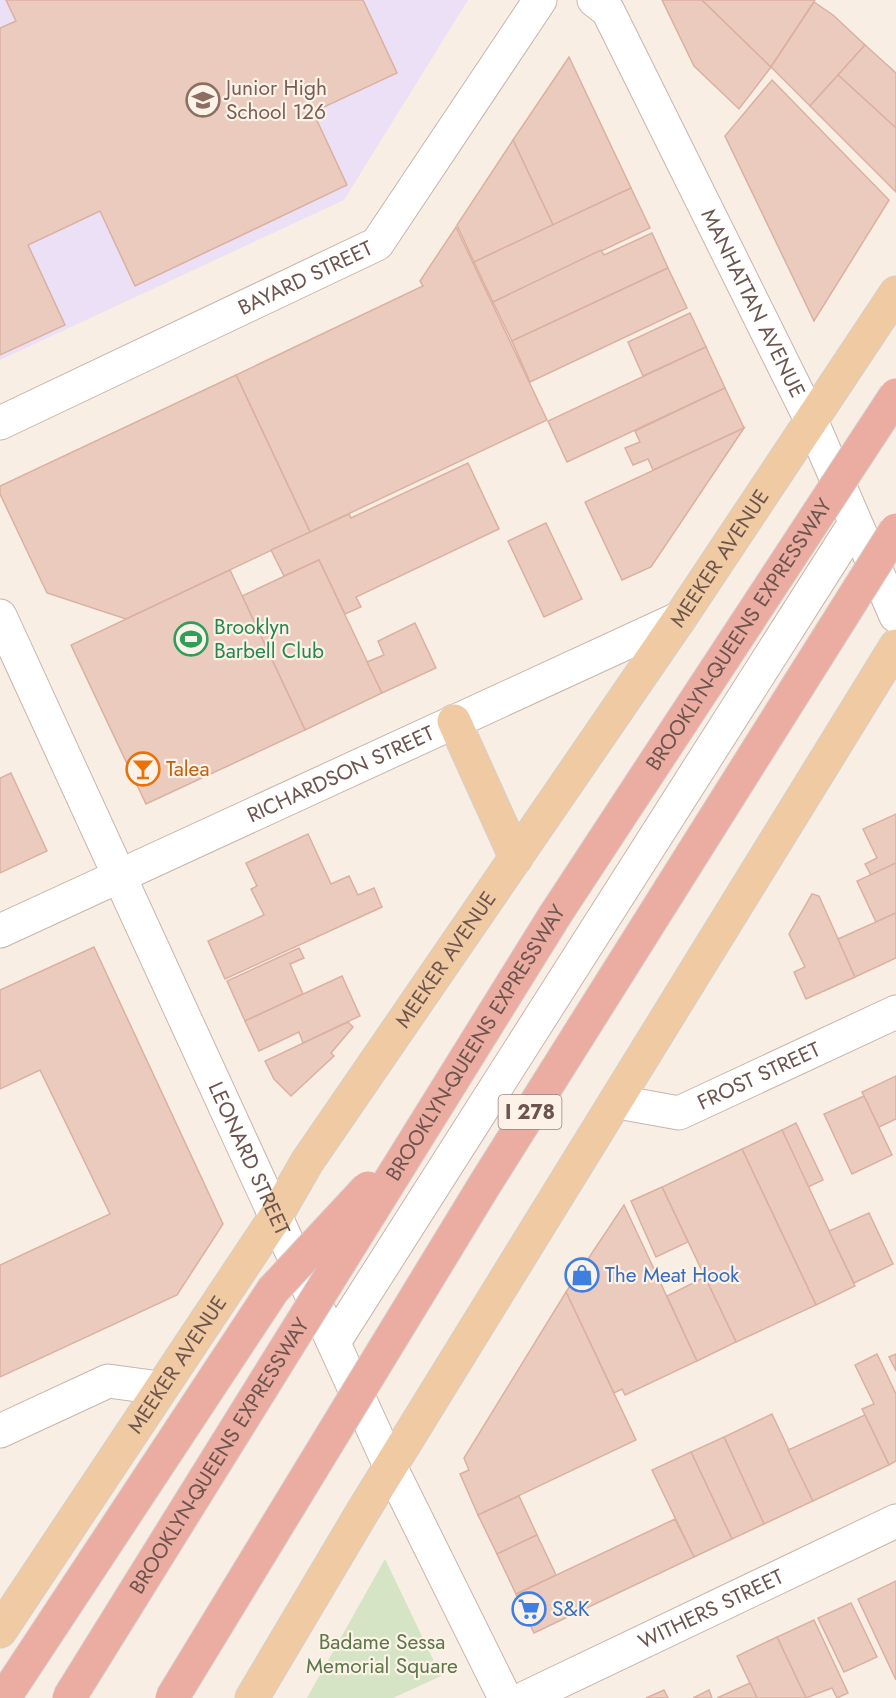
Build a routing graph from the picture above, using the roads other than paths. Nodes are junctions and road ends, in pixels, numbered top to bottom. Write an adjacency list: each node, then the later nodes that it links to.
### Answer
1 (540, 0): 6 (street, BAYARD STREET)
2 (594, 0): 5 (street, MANHATTAN AVENUE)
3 (896, 293): 5 (main road, MEEKER AVENUE)
4 (896, 395): 19 (highway, BROOKLYN-QUEENS EXPRESSWAY, bridge)
5 (811, 420): 7 (street, MANHATTAN AVENUE); 11 (main road, MEEKER AVENUE)
6 (0, 423)
7 (855, 523): 10 (street, MANHATTAN AVENUE); 21 (street)
8 (896, 530): 29 (highway, I 278, bridge)
9 (0, 616): 15 (street, LEONARD STREET)
10 (896, 616)
11 (680, 618): 13 (street, RICHARDSON STREET); 14 (main road, MEEKER AVENUE)
12 (896, 646): 18 (main road)
13 (454, 721): 14 (main road); 15 (street, RICHARDSON STREET)
14 (516, 858): 20 (main road, MEEKER AVENUE)
15 (121, 874): 16 (street, RICHARDSON STREET); 20 (street, LEONARD STREET)
16 (0, 931)
17 (896, 1012): 18 (street, FROST STREET)
18 (618, 1102): 24 (main road)
19 (418, 1134): 27 (highway, bridge); 28 (highway, BROOKLYN-QUEENS EXPRESSWAY, bridge)
20 (276, 1216): 21 (street, LEONARD STREET); 22 (main road, MEEKER AVENUE)
21 (334, 1342): 24 (street, LEONARD STREET)
22 (160, 1388): 23 (street); 26 (main road, MEEKER AVENUE)
23 (0, 1431)
24 (391, 1468): 30 (main road); 31 (street, LEONARD STREET)
25 (896, 1521): 32 (street, WITHERS STREET)
26 (0, 1631)
27 (4, 1698)
28 (69, 1698)
29 (172, 1698)
30 (252, 1698)
31 (505, 1698)
32 (525, 1698)

